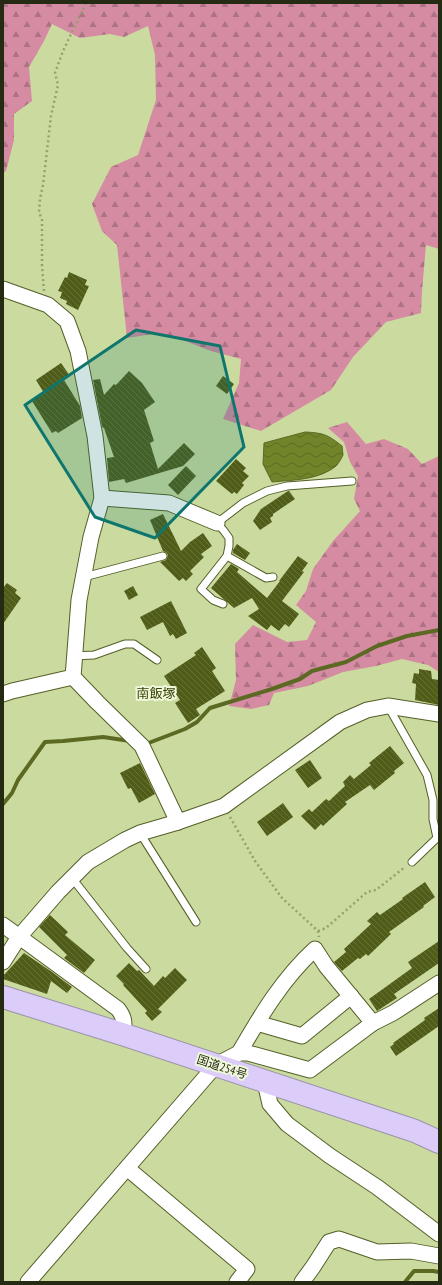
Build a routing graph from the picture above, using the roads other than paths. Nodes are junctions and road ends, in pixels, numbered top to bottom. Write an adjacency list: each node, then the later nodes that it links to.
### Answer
1 (3, 289): 3 (street)
2 (352, 481): 4 (lane)
3 (102, 498): 4 (street); 8 (street)
4 (216, 523): 6 (lane)
5 (163, 556): 8 (lane)
6 (227, 556): 7 (lane); 9 (lane)
7 (273, 577)
8 (83, 578): 10 (street)
9 (223, 604)
10 (74, 656): 11 (lane); 12 (street)
11 (157, 660)
12 (73, 677): 13 (street); 16 (street)
13 (3, 694)
14 (388, 706): 15 (street); 16 (street); 18 (lane)
15 (439, 714)
16 (178, 822): 17 (street)
17 (140, 833): 19 (street); 20 (lane)
18 (412, 862)
19 (72, 878): 22 (street); 24 (lane)
20 (196, 922)
21 (3, 925): 22 (street)
22 (19, 937): 23 (street); 30 (street)
23 (3, 962)
24 (146, 969)
25 (439, 983): 29 (street)
26 (351, 996): 28 (street); 28 (street); 29 (street)
27 (3, 997): 30 (highway, 国道254号)
28 (257, 1023): 31 (street)
29 (373, 1023): 31 (street)
30 (122, 1034): 32 (highway, 国道254号)
31 (239, 1053): 32 (street)
32 (216, 1065): 33 (highway, 国道254号); 35 (street)
33 (265, 1082): 34 (highway, 国道254号); 36 (street)
34 (439, 1142)
35 (127, 1168): 38 (street); 39 (street)
36 (439, 1234)
37 (439, 1256): 40 (street)
38 (28, 1282)
39 (237, 1282)
40 (302, 1282)

